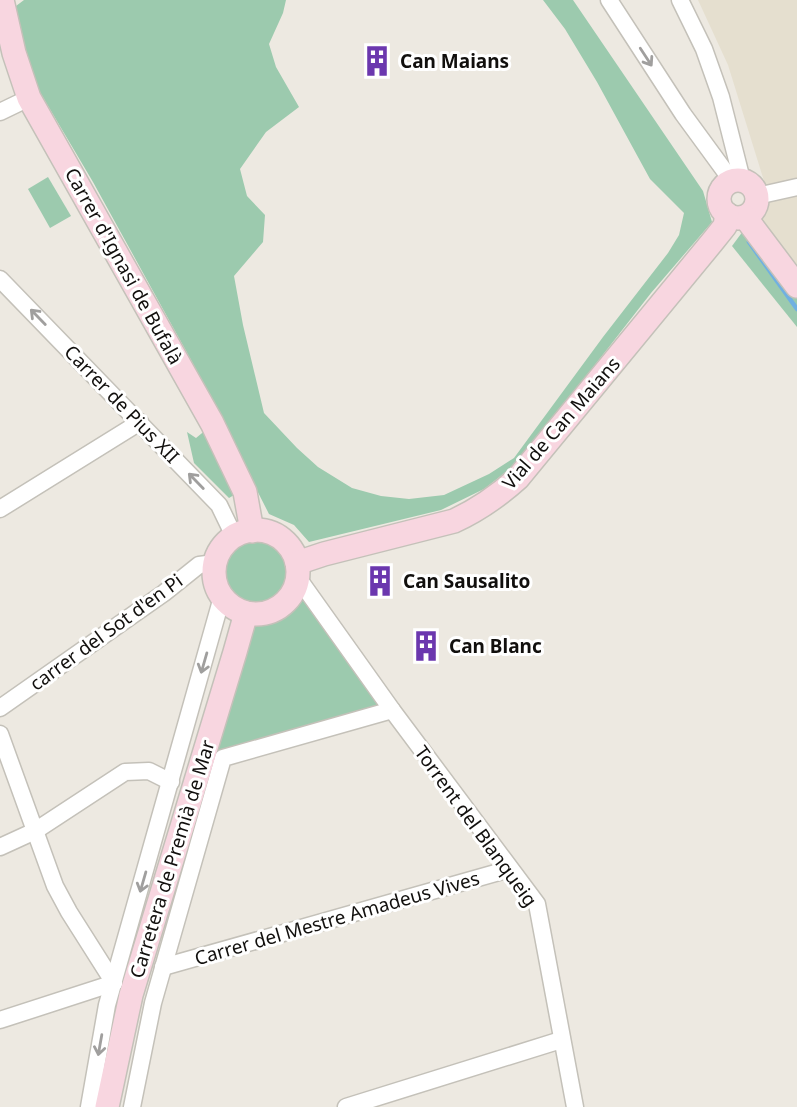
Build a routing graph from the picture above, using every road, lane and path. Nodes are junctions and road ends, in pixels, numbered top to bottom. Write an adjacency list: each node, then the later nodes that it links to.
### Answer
1 (2, 0): 4 (street, Carrer d'Ignasi de Bufalà)
2 (609, 0): 6 (street, one-way to 6)
3 (680, 0): 6 (street)
4 (29, 98): 5 (street); 13 (street, Carrer d'Ignasi de Bufalà)
5 (0, 112)
6 (744, 186): 7 (street); 8 (street, Vial de Can Maians); 8 (street)
7 (797, 187)
8 (736, 215): 10 (street); 15 (street, Vial de Can Maians)
9 (0, 279): 11 (street, Carrer de Pius XII, one-way to 9)
10 (797, 286)
11 (140, 422): 12 (street); 13 (street, Carrer de Pius XII, one-way to 11)
12 (0, 509)
13 (243, 533): 14 (street); 15 (street)
14 (215, 563): 16 (street); 18 (street, carrer del Sot d'en Pi)
15 (298, 571): 17 (street); 19 (street, Torrent del Blanqueig)
16 (222, 597): 17 (street); 21 (street, one-way to 21)
17 (246, 613): 30 (street, Carretera de Premià de Mar)
18 (0, 708)
19 (392, 710): 24 (street, Torrent del Blanqueig); 25 (street)
20 (0, 734): 22 (street)
21 (171, 782): 22 (street); 26 (street, one-way to 26)
22 (35, 831): 23 (street); 26 (street)
23 (0, 847)
24 (510, 869): 25 (street, Carrer del Mestre Amadeus Vives); 28 (street, Torrent del Blanqueig)
25 (163, 967): 31 (street)
26 (114, 983): 27 (street); 29 (street, one-way to 29)
27 (0, 1020)
28 (561, 1040): 32 (street); 33 (street, Torrent del Blanqueig)
29 (89, 1107)
30 (107, 1107)
31 (132, 1107)
32 (346, 1107)
33 (575, 1107)

